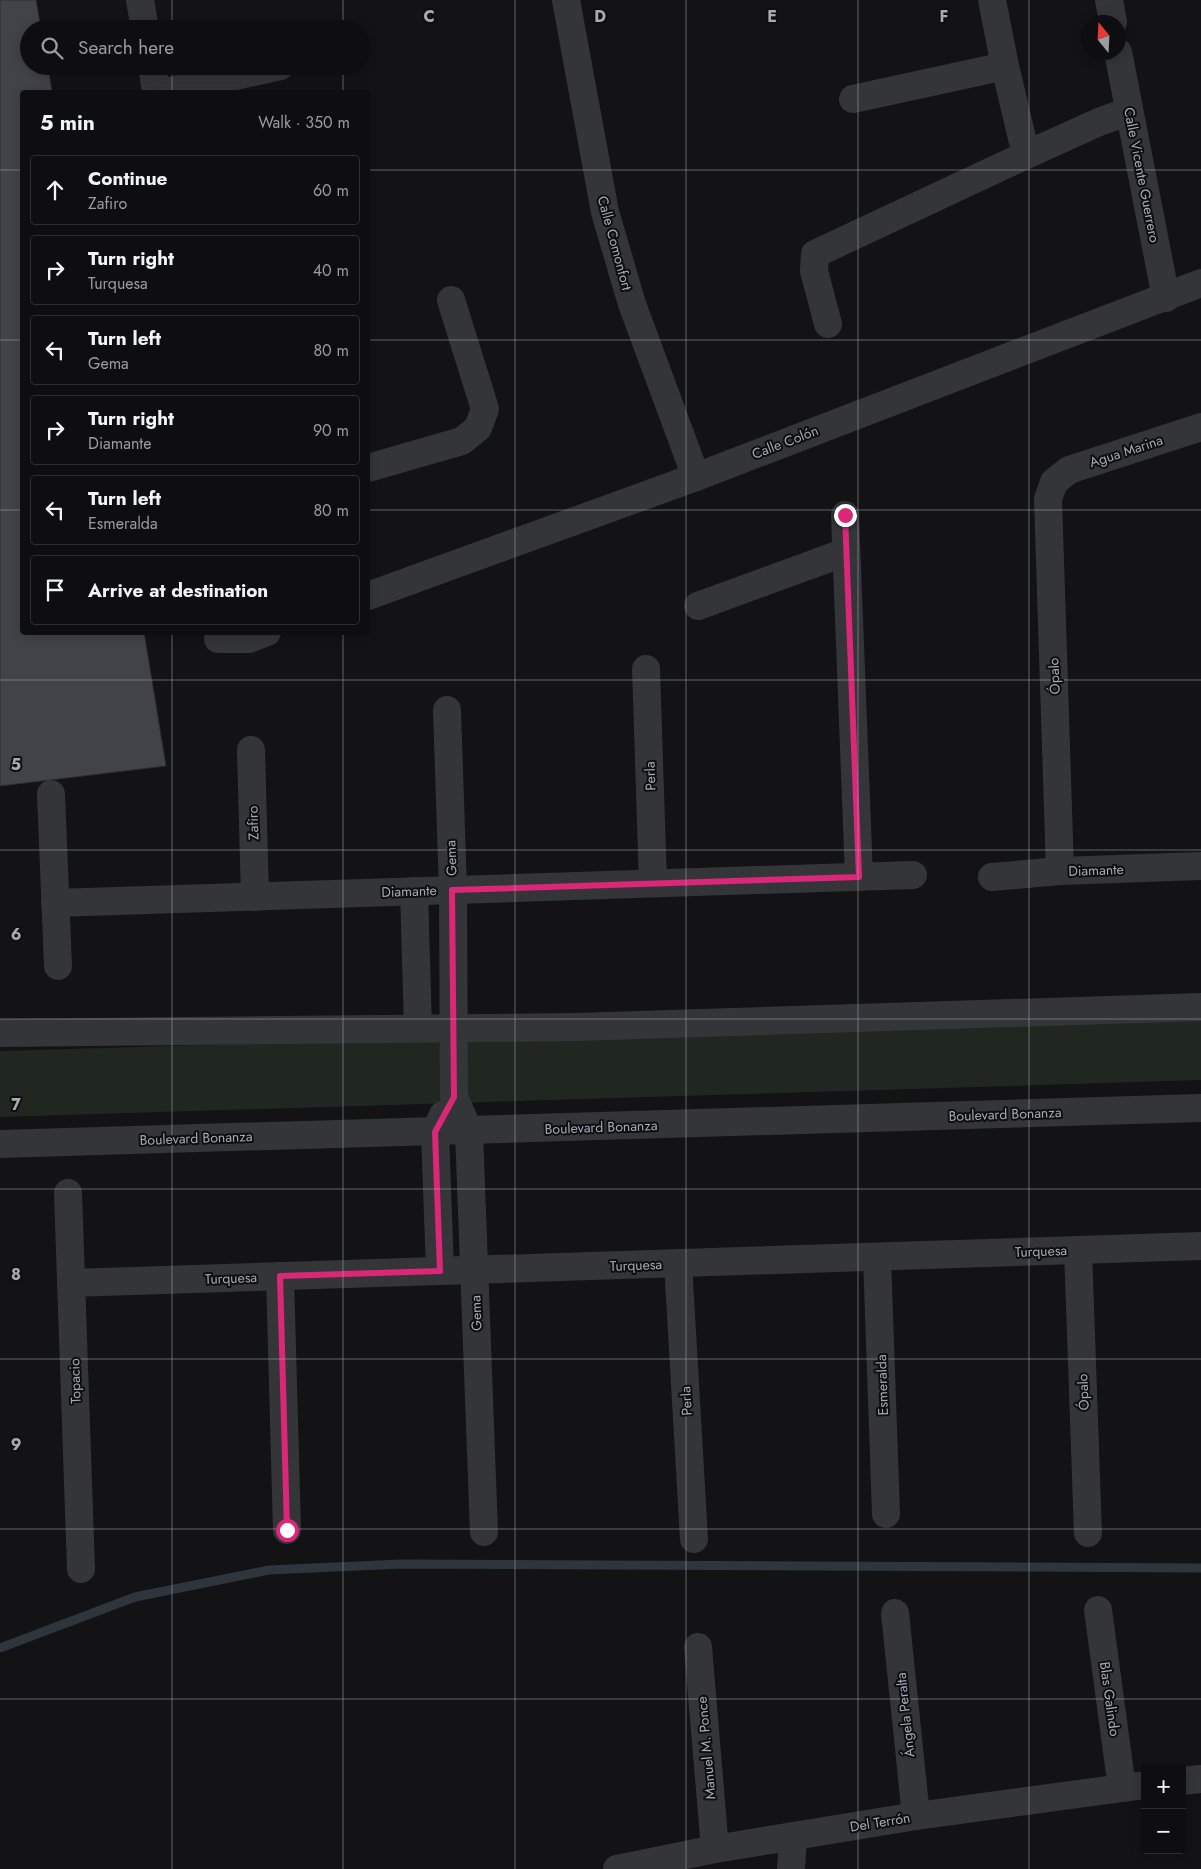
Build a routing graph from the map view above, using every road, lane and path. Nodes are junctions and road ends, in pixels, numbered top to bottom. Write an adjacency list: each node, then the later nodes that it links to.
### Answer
1 (140, 0): 6 (street)
2 (566, 0): 22 (street, Calle Comonfort)
3 (992, 0): 8 (street)
4 (1109, 0): 5 (street)
5 (1112, 15)
6 (143, 20)
7 (1119, 60): 14 (street, Calle Vicente Guerrero)
8 (1005, 66): 13 (street); 15 (street)
9 (153, 75): 11 (street)
10 (241, 75): 12 (street)
11 (156, 90)
12 (175, 90)
13 (853, 99)
14 (1129, 111): 15 (street); 17 (street, Calle Vicente Guerrero)
15 (1026, 155): 19 (street)
16 (1201, 283): 17 (street, Calle Colón)
17 (1166, 298): 22 (street, Calle Colón)
18 (451, 300): 21 (street)
19 (828, 324)
20 (1201, 427): 23 (street, Agua Marina)
21 (370, 467)
22 (696, 477): 26 (street, Calle Colón)
23 (1054, 482): 35 (street, Ópalo)
24 (845, 515): 25 (street)
25 (846, 552): 27 (street); 38 (street)
26 (370, 595)
27 (698, 606)
28 (255, 635): 29 (street)
29 (218, 639)
30 (646, 669): 39 (street, Perla)
31 (446, 710): 40 (street, Gema)
32 (251, 750): 42 (street, Zafiro)
33 (51, 794): 43 (street)
34 (1201, 866): 35 (street, Diamante)
35 (1060, 871): 37 (street, Diamante)
36 (913, 875): 38 (street, Diamante)
37 (992, 876)
38 (859, 877): 39 (street, Diamante)
39 (653, 884): 40 (street, Diamante)
40 (452, 890): 41 (street, Diamante); 47 (street, Gema)
41 (414, 891): 42 (street, Diamante); 46 (street)
42 (255, 897): 43 (street, Diamante)
43 (55, 903): 44 (street)
44 (58, 966)
45 (1201, 1007): 47 (street)
46 (418, 1028): 47 (street); 48 (street)
47 (454, 1028): 49 (street, Gema)
48 (0, 1033)
49 (454, 1097): 51 (street, Gema); 52 (street, Gema)
50 (1201, 1108): 51 (street, Boulevard Bonanza)
51 (469, 1131): 52 (street, Boulevard Bonanza); 59 (street, Gema)
52 (435, 1132): 53 (street, Boulevard Bonanza); 60 (street)
53 (0, 1144)
54 (68, 1194): 62 (street, Topacio)
55 (1201, 1246): 56 (street, Turquesa)
56 (1078, 1250): 57 (street, Turquesa); 66 (street, Ópalo)
57 (877, 1257): 58 (street, Turquesa); 63 (street, Esmeralda)
58 (678, 1263): 59 (street, Turquesa); 67 (street, Perla)
59 (474, 1270): 60 (street, Turquesa); 65 (street, Gema)
60 (440, 1271): 61 (street, Turquesa)
61 (280, 1276): 62 (street, Turquesa); 64 (street)
62 (71, 1283): 68 (street, Topacio)
63 (886, 1514)
64 (287, 1530)
65 (484, 1532)
66 (1088, 1533)
67 (694, 1539)
68 (81, 1570)
69 (1098, 1610): 74 (street, Blas Galindo)
70 (895, 1613): 75 (street, Ángela Peralta)
71 (698, 1647): 77 (street, Manuel M. Ponce)
72 (1201, 1779): 73 (street)
73 (1186, 1781)
74 (1133, 1787): 75 (street, Del Terrón)
75 (916, 1816): 76 (street, Del Terrón)
76 (792, 1836): 77 (street, Del Terrón); 79 (street)
77 (715, 1849): 78 (street, Del Terrón)
78 (617, 1869)
79 (791, 1869)

